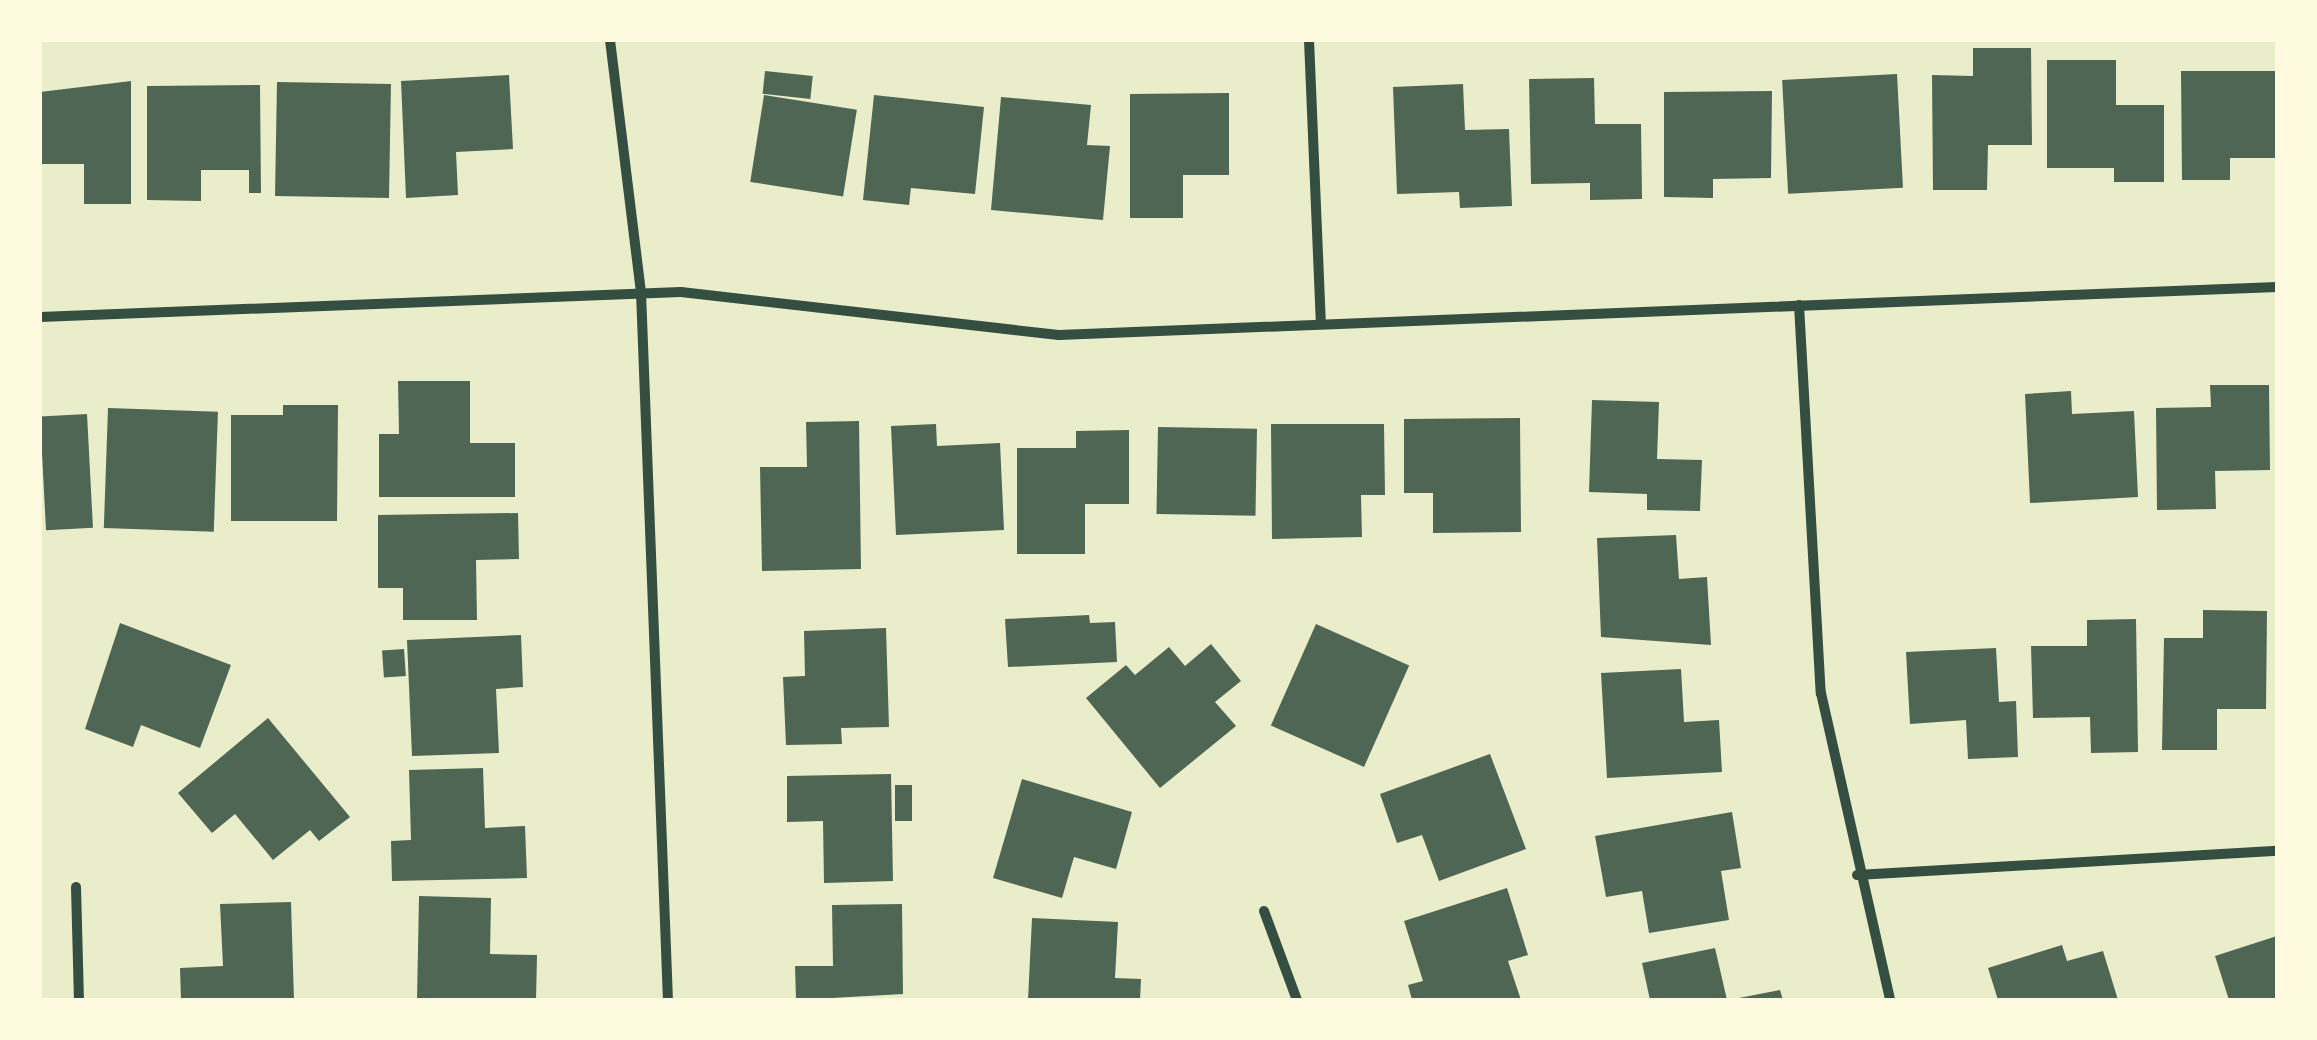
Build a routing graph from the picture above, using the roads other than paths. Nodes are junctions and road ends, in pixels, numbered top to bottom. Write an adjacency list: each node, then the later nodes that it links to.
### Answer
1 (610, 40): 4 (street)
2 (1309, 40): 7 (street)
3 (2277, 286): 5 (street)
4 (641, 292): 6 (street); 7 (street); 13 (street)
5 (1799, 305): 7 (street); 9 (street)
6 (40, 317)
7 (1321, 324)
8 (2277, 850): 9 (street)
9 (1857, 876): 15 (street)
10 (76, 886): 12 (street)
11 (1264, 912): 14 (street)
12 (80, 1000)
13 (668, 1000)
14 (1297, 1000)
15 (1890, 1000)

